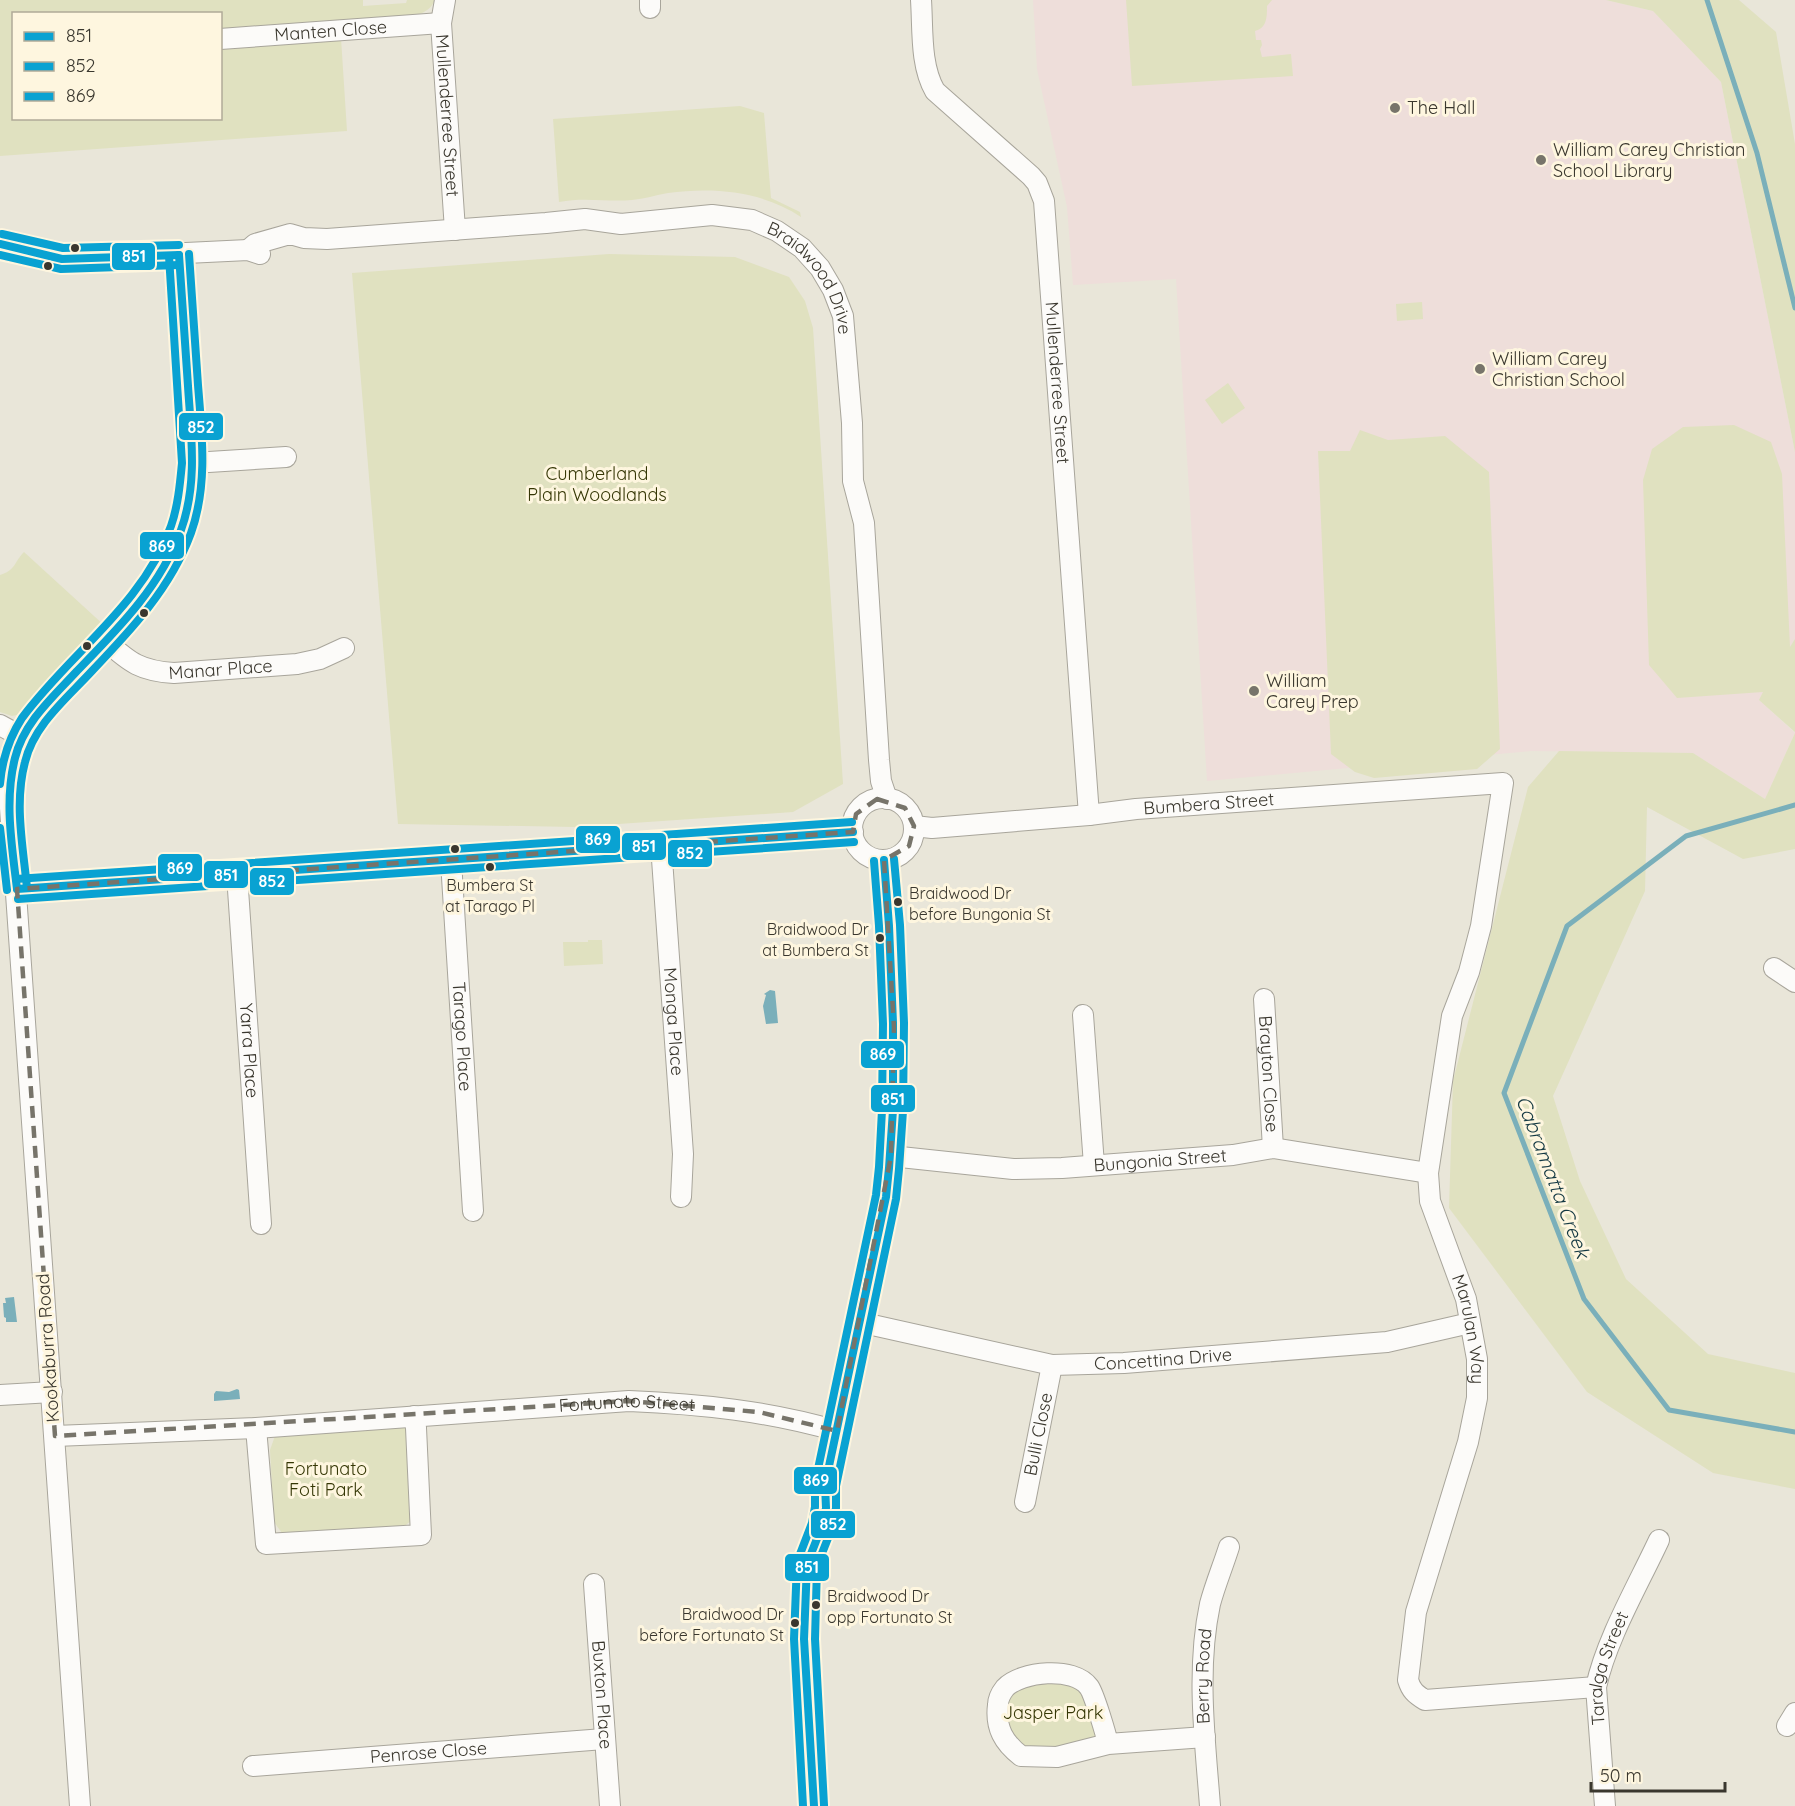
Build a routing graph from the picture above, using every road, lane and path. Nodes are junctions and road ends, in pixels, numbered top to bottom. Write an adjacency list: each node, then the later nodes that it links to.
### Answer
1 (445, 0): 3 (street, Mullenderree Street)
2 (921, 0): 17 (street, Mullenderree Street)
3 (441, 23): 4 (street, Manten Close); 6 (street, Mullenderree Street)
4 (222, 39)
5 (0, 227): 7 (street)
6 (455, 230): 8 (street, Braidwood Drive); 16 (street, Braidwood Drive)
7 (0, 244): 8 (street, Braidwood Drive)
8 (179, 255): 10 (street)
9 (286, 457): 10 (street)
10 (193, 463): 11 (street)
11 (106, 641): 12 (street, Manar Place); 14 (street)
12 (344, 648)
13 (0, 725): 14 (street)
14 (22, 737): 24 (street, Kookaburra Road)
15 (1503, 783): 17 (street, Bumbera Street); 32 (street, Marulan Way)
16 (886, 799): 18 (street); 19 (street)
17 (1089, 815): 18 (street, Bumbera Street)
18 (914, 826): 21 (street)
19 (853, 832): 20 (street); 21 (street)
20 (661, 845): 22 (street); 33 (street, Monga Place)
21 (884, 860): 30 (street)
22 (451, 861): 23 (street); 34 (street, Tarago Place)
23 (237, 875): 24 (street); 35 (street, Yarra Place)
24 (17, 889): 39 (street, Kookaburra Road)
25 (1774, 968): 26 (street)
26 (1795, 982)
27 (1264, 999): 29 (street, Brayton Close)
28 (1083, 1015): 31 (street)
29 (1273, 1148): 31 (street, Bungonia Street); 32 (street, Bungonia Street)
30 (891, 1156): 31 (street, Bungonia Street); 36 (street)
31 (1094, 1165)
32 (1428, 1173): 37 (street, Marulan Way)
33 (681, 1197)
34 (473, 1211)
35 (261, 1224)
36 (859, 1322): 38 (street, Concettina Drive); 43 (street)
37 (1470, 1323): 38 (street, Concettina Drive); 49 (street, Marulan Way)
38 (1052, 1365): 45 (street, Bulli Close)
39 (52, 1392): 40 (street); 44 (street, Kookaburra Road)
40 (0, 1395)
41 (414, 1416): 42 (street, Fortunato Street); 42 (street); 43 (street, Fortunato Street)
42 (256, 1428): 44 (street, Fortunato Street)
43 (837, 1431): 56 (street)
44 (55, 1436): 54 (street, Kookaburra Road)
45 (1025, 1502)
46 (1659, 1540): 49 (street, Taralga Street)
47 (1229, 1547): 50 (street, Berry Road)
48 (594, 1584): 51 (street, Buxton Place)
49 (1596, 1687): 58 (street, Taralga Street)
50 (1205, 1737): 52 (street); 57 (street, Berry Road)
51 (604, 1739): 53 (street, Penrose Close); 55 (street, Buxton Place)
52 (1108, 1744): 52 (street)
53 (253, 1766)
54 (80, 1806)
55 (610, 1806)
56 (814, 1806)
57 (1210, 1806)
58 (1605, 1806)

